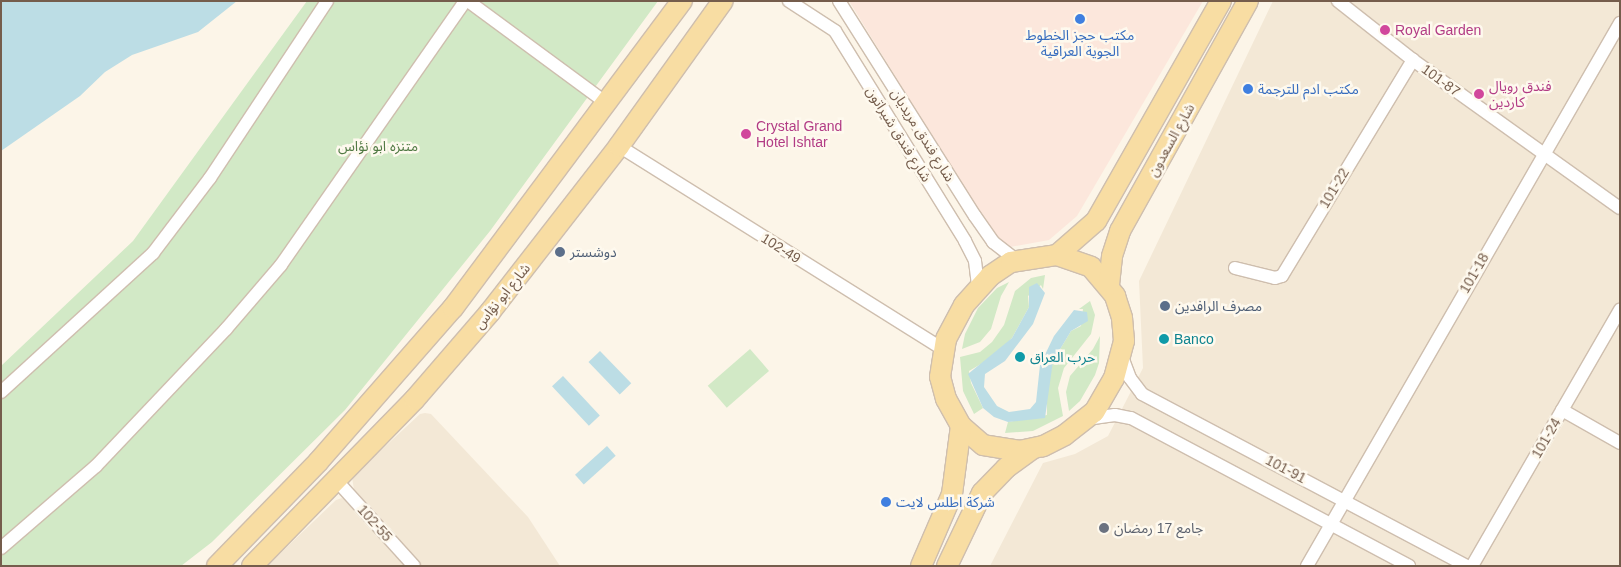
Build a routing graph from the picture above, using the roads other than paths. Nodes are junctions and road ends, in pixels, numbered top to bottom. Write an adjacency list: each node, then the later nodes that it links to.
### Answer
1 (327, 1): 28 (street)
2 (467, 1): 14 (street); 37 (street)
3 (682, 1): 14 (main road)
4 (723, 1): 15 (main road, شارع ابو نؤاس)
5 (790, 1): 12 (street, شارع فندق شيراتون)
6 (839, 1): 10 (street, شارع فندق مريديان)
7 (1221, 1): 20 (main road, شارع السعدون)
8 (1248, 1): 23 (main road, شارع السعدون)
9 (1338, 1): 13 (street, 101-87)
10 (850, 20): 12 (street); 17 (street, شارع فندق مريديان)
11 (1620, 23): 16 (street, 101-18)
12 (835, 31): 18 (street, شارع فندق شيراتون)
13 (1413, 60): 16 (street, 101-87); 22 (street, 101-22)
14 (606, 102): 38 (main road)
15 (619, 146): 26 (street, 102-49); 34 (main road, شارع ابو نؤاس)
16 (1543, 152): 19 (street, 101-87); 35 (street, 101-18)
17 (949, 175): 18 (street); 21 (street, شارع فندق مريديان)
18 (932, 187): 24 (street, شارع فندق شيراتون)
19 (1620, 208)
20 (1057, 255): 21 (main road); 23 (main road)
21 (1017, 261): 24 (main road)
22 (1235, 268)
23 (1109, 285): 27 (main road)
24 (978, 287): 26 (main road)
25 (1620, 310): 29 (street, 101-24)
26 (943, 349): 31 (main road)
27 (1122, 357): 30 (main road); 35 (street, 101-91)
28 (1, 392)
29 (1562, 410): 32 (street); 46 (street, 101-24)
30 (1084, 420): 33 (main road); 36 (street, 101-91)
31 (962, 426): 33 (main road); 41 (main road)
32 (1620, 442)
33 (1032, 449): 42 (main road)
34 (336, 480): 39 (main road, شارع ابو نؤاس); 40 (street, 102-55)
35 (1344, 500): 36 (street, 101-18); 45 (street, 101-91)
36 (1330, 525): 43 (street, 101-18); 44 (street, 101-91)
37 (1, 548)
38 (217, 566)
39 (252, 566)
40 (414, 566)
41 (921, 566)
42 (947, 566)
43 (1307, 566)
44 (1409, 566)
45 (1467, 566)
46 (1472, 566)

